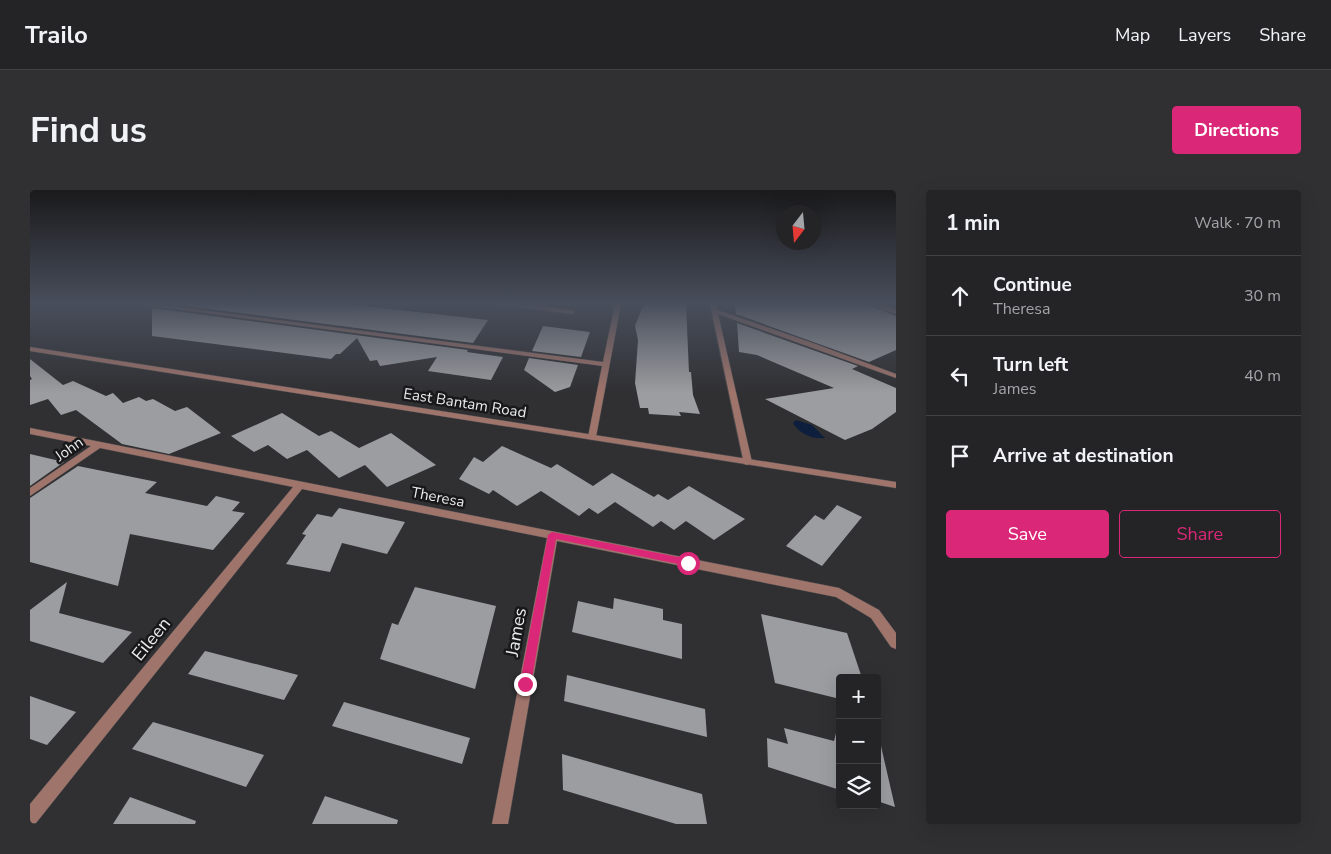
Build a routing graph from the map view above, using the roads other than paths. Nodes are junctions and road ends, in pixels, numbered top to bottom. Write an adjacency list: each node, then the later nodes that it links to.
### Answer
1 (370, 334): 6 (street)
2 (612, 334): 6 (street)
3 (719, 334): 11 (street)
4 (784, 334): 7 (street)
5 (30, 349): 9 (street, East Bantam Road)
6 (606, 364): 9 (street)
7 (896, 376)
8 (30, 431): 10 (street, Theresa)
9 (592, 437): 11 (street, East Bantam Road)
10 (100, 444): 12 (street, Theresa); 14 (street, John)
11 (747, 462): 13 (street, East Bantam Road)
12 (300, 484): 15 (street, Theresa); 17 (street, Eileen)
13 (896, 485)
14 (30, 494)
15 (552, 535): 16 (street, Theresa); 18 (street, James)
16 (896, 643)
17 (30, 817)
18 (500, 824)

